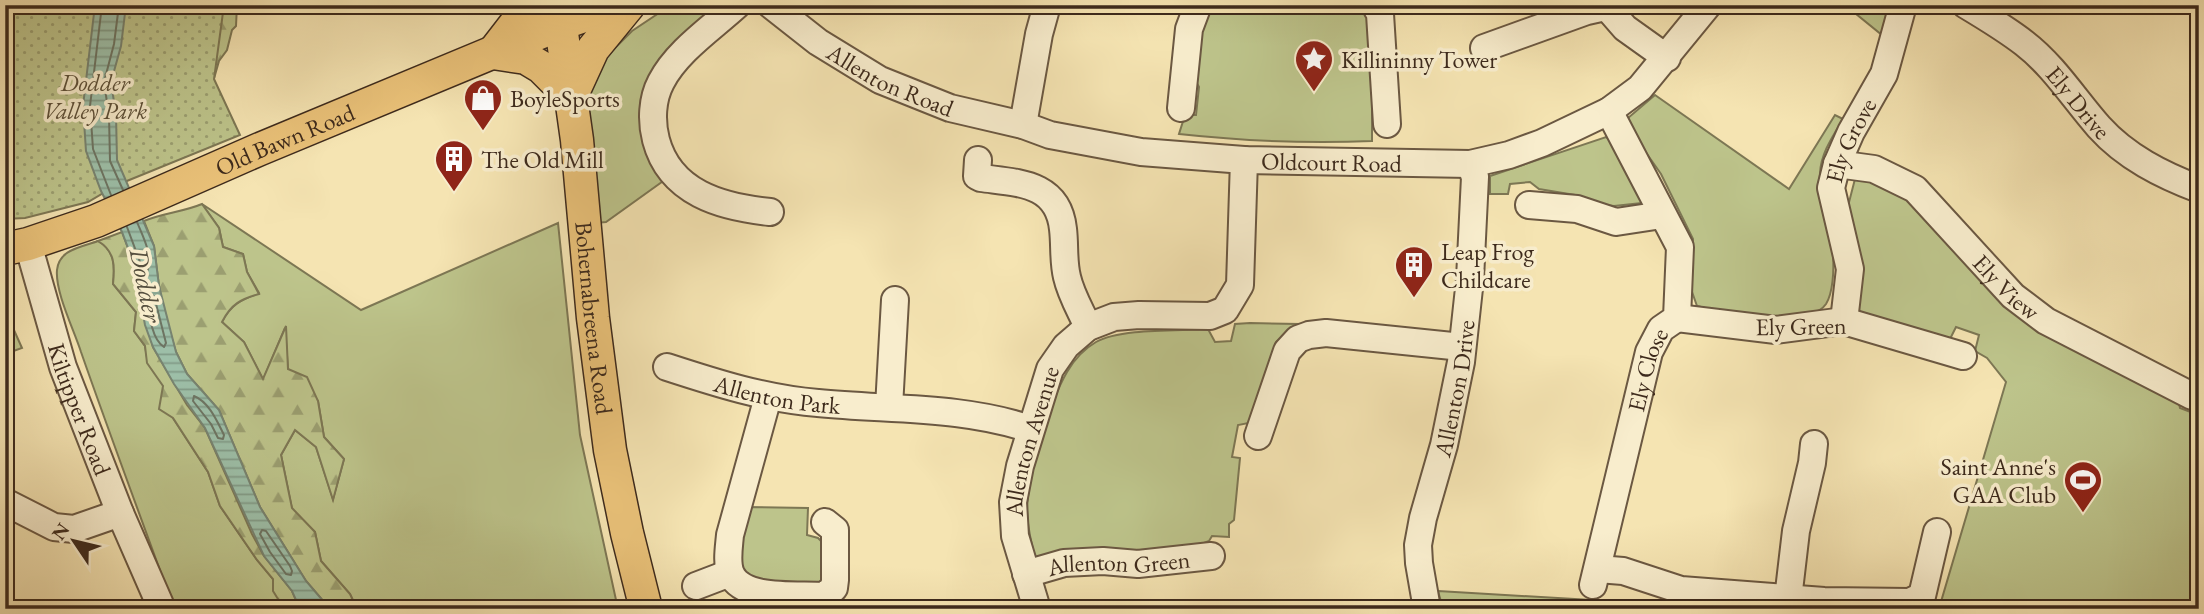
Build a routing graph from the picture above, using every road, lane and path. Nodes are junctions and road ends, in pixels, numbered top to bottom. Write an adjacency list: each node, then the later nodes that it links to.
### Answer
1 (530, 5): 15 (main road)
2 (616, 5): 13 (main road, Old Bawn Road)
3 (629, 5): 17 (main road)
4 (737, 5): 28 (street)
5 (771, 5): 21 (street, Allenton Road)
6 (1047, 5): 21 (street)
7 (1198, 5): 18 (street)
8 (1375, 5): 20 (street)
9 (1708, 5): 16 (street, Oldcourt Road)
10 (1903, 5): 25 (street, Ely Grove)
11 (1966, 5): 26 (street, Ely Drive)
12 (1605, 6): 14 (street); 16 (street)
13 (559, 15): 15 (main road, Old Bawn Road); 17 (main road, Bohernabreena Road)
14 (1484, 48)
15 (493, 52): 17 (main road); 30 (main road, Old Bawn Road)
16 (1667, 58): 19 (street, Oldcourt Road)
17 (571, 97): 54 (main road, Bohernabreena Road)
18 (1181, 108)
19 (1609, 111): 24 (street, Oldcourt Road); 29 (street, Ely Close)
20 (1387, 124)
21 (1023, 125): 22 (street, Oldcourt Road)
22 (1244, 159): 24 (street, Oldcourt Road); 34 (street, Allenton Avenue)
23 (978, 160): 34 (street)
24 (1470, 164): 35 (street, Allenton Drive)
25 (1837, 164): 33 (street, Ely Grove); 38 (street, Ely View)
26 (2199, 189)
27 (1529, 205): 29 (street)
28 (770, 212)
29 (1662, 215): 32 (street, Ely Close)
30 (17, 247): 45 (street, Kiltipper Road)
31 (895, 300): 40 (street)
32 (1677, 318): 33 (street, Ely Green); 52 (street, Ely Close)
33 (1844, 321): 36 (street, Ely Green)
34 (1088, 327): 41 (street, Allenton Avenue)
35 (1462, 346): 42 (street); 56 (street, Allenton Drive)
36 (1963, 356)
37 (667, 367): 39 (street, Allenton Park)
38 (2192, 396)
39 (768, 397): 40 (street, Allenton Park); 49 (street)
40 (889, 407): 41 (street, Allenton Park)
41 (1030, 429): 50 (street, Allenton Avenue)
42 (1258, 436)
43 (1814, 444): 52 (street)
44 (5, 502): 45 (street)
45 (120, 513): 53 (street, Kiltipper Road)
46 (825, 522): 49 (street)
47 (1937, 532): 52 (street, Ely Close)
48 (1211, 556): 50 (street, Allenton Green)
49 (730, 573): 51 (street)
50 (1026, 574): 55 (street, Allenton Avenue)
51 (696, 586)
52 (1788, 599)
53 (162, 609)
54 (646, 609)
55 (1037, 609)
56 (1427, 609)

